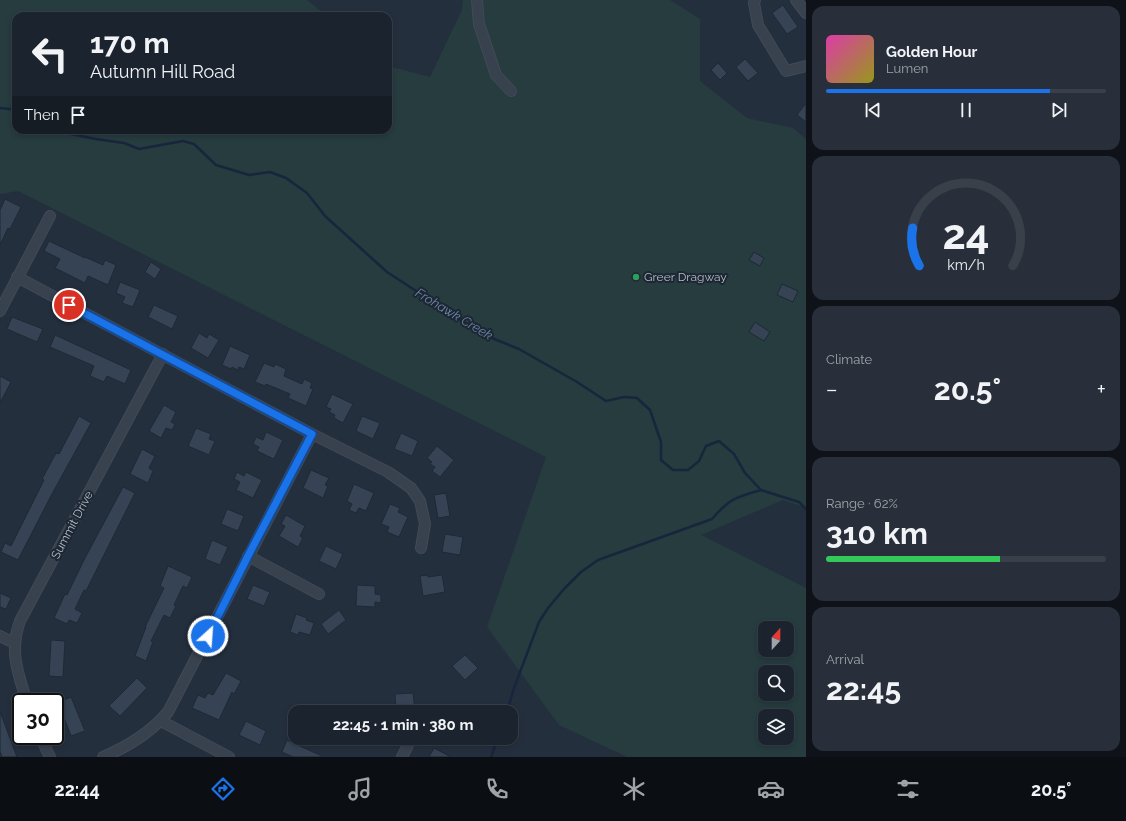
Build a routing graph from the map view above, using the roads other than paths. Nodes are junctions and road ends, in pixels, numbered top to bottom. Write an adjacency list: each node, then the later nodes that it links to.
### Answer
1 (477, 0): 6 (street)
2 (755, 0): 5 (street)
3 (796, 0): 4 (street)
4 (806, 13)
5 (806, 66)
6 (511, 91)
7 (50, 216): 8 (street)
8 (18, 278): 9 (street); 10 (street)
9 (0, 311)
10 (163, 354): 11 (street); 16 (street, Summit Drive)
11 (312, 434): 12 (street); 13 (street)
12 (420, 548)
13 (248, 556): 14 (street); 18 (street)
14 (319, 594)
15 (0, 636): 16 (street)
16 (14, 643): 17 (street, Summit Drive)
17 (25, 693)
18 (161, 721): 22 (street); 23 (street)
19 (44, 745): 21 (street)
20 (408, 745): 24 (street)
21 (50, 757)
22 (103, 757)
23 (229, 757)
24 (402, 757)

